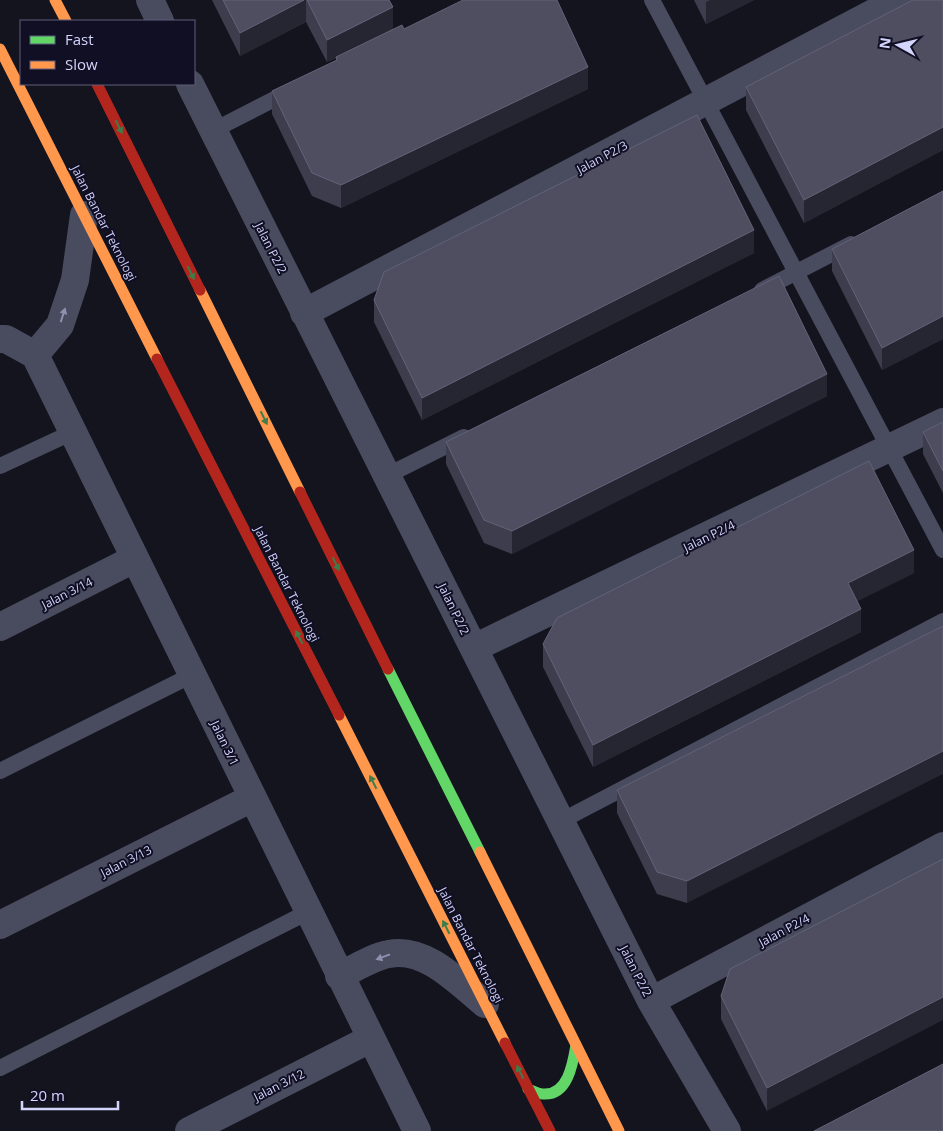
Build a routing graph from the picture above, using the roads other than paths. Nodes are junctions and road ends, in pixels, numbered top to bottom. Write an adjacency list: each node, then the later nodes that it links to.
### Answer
1 (55, 0): 5 (street)
2 (150, 0): 6 (street)
3 (652, 0): 11 (lane)
4 (898, 0): 11 (street, Jalan P2/3)
5 (65, 20)
6 (160, 20)
7 (0, 50): 13 (street, Jalan Bandar Teknologi)
8 (308, 83): 12 (lane)
9 (97, 85): 42 (street, one-way to 42)
10 (190, 85): 12 (street, Jalan P2/2)
11 (706, 103): 15 (lane); 17 (street, Jalan P2/3)
12 (212, 131): 17 (street, Jalan P2/2)
13 (84, 215): 19 (street, one-way to 13); 40 (street, Jalan Bandar Teknologi, one-way to 13)
14 (866, 237): 15 (lane)
15 (796, 273): 16 (lane); 23 (lane)
16 (743, 299)
17 (304, 313): 25 (street, Jalan P2/2)
18 (0, 339): 19 (street)
19 (35, 355): 22 (street, Jalan 3/1)
20 (943, 422): 23 (street, Jalan P2/4)
21 (477, 431): 25 (lane)
22 (73, 432): 24 (lane); 27 (street, Jalan 3/1)
23 (889, 449): 26 (lane); 30 (street, Jalan P2/4)
24 (0, 466)
25 (388, 475): 30 (street, Jalan P2/2)
26 (943, 550)
27 (134, 559): 29 (street, Jalan 3/14); 31 (street, Jalan 3/1)
28 (943, 622): 34 (lane)
29 (0, 627)
30 (474, 648): 34 (street, Jalan P2/2)
31 (192, 675): 32 (lane); 33 (street, Jalan 3/1)
32 (0, 771)
33 (252, 798): 36 (street, Jalan 3/1); 37 (street, Jalan 3/13)
34 (561, 821): 39 (street, Jalan P2/2)
35 (943, 846): 39 (street, Jalan P2/4)
36 (308, 912): 38 (street, Jalan 3/1); 43 (lane)
37 (0, 925)
38 (339, 976): 40 (street, one-way to 38); 41 (street, Jalan 3/1)
39 (651, 1000): 49 (street, Jalan P2/2)
40 (485, 1004): 44 (street, Jalan Bandar Teknologi, one-way to 40)
41 (370, 1039): 45 (street, Jalan 3/12); 46 (street, Jalan 3/1)
42 (576, 1045): 44 (street); 48 (street)
43 (0, 1068)
44 (528, 1089): 47 (street, Jalan Bandar Teknologi)
45 (189, 1131)
46 (417, 1131)
47 (550, 1131)
48 (619, 1131)
49 (727, 1131)

